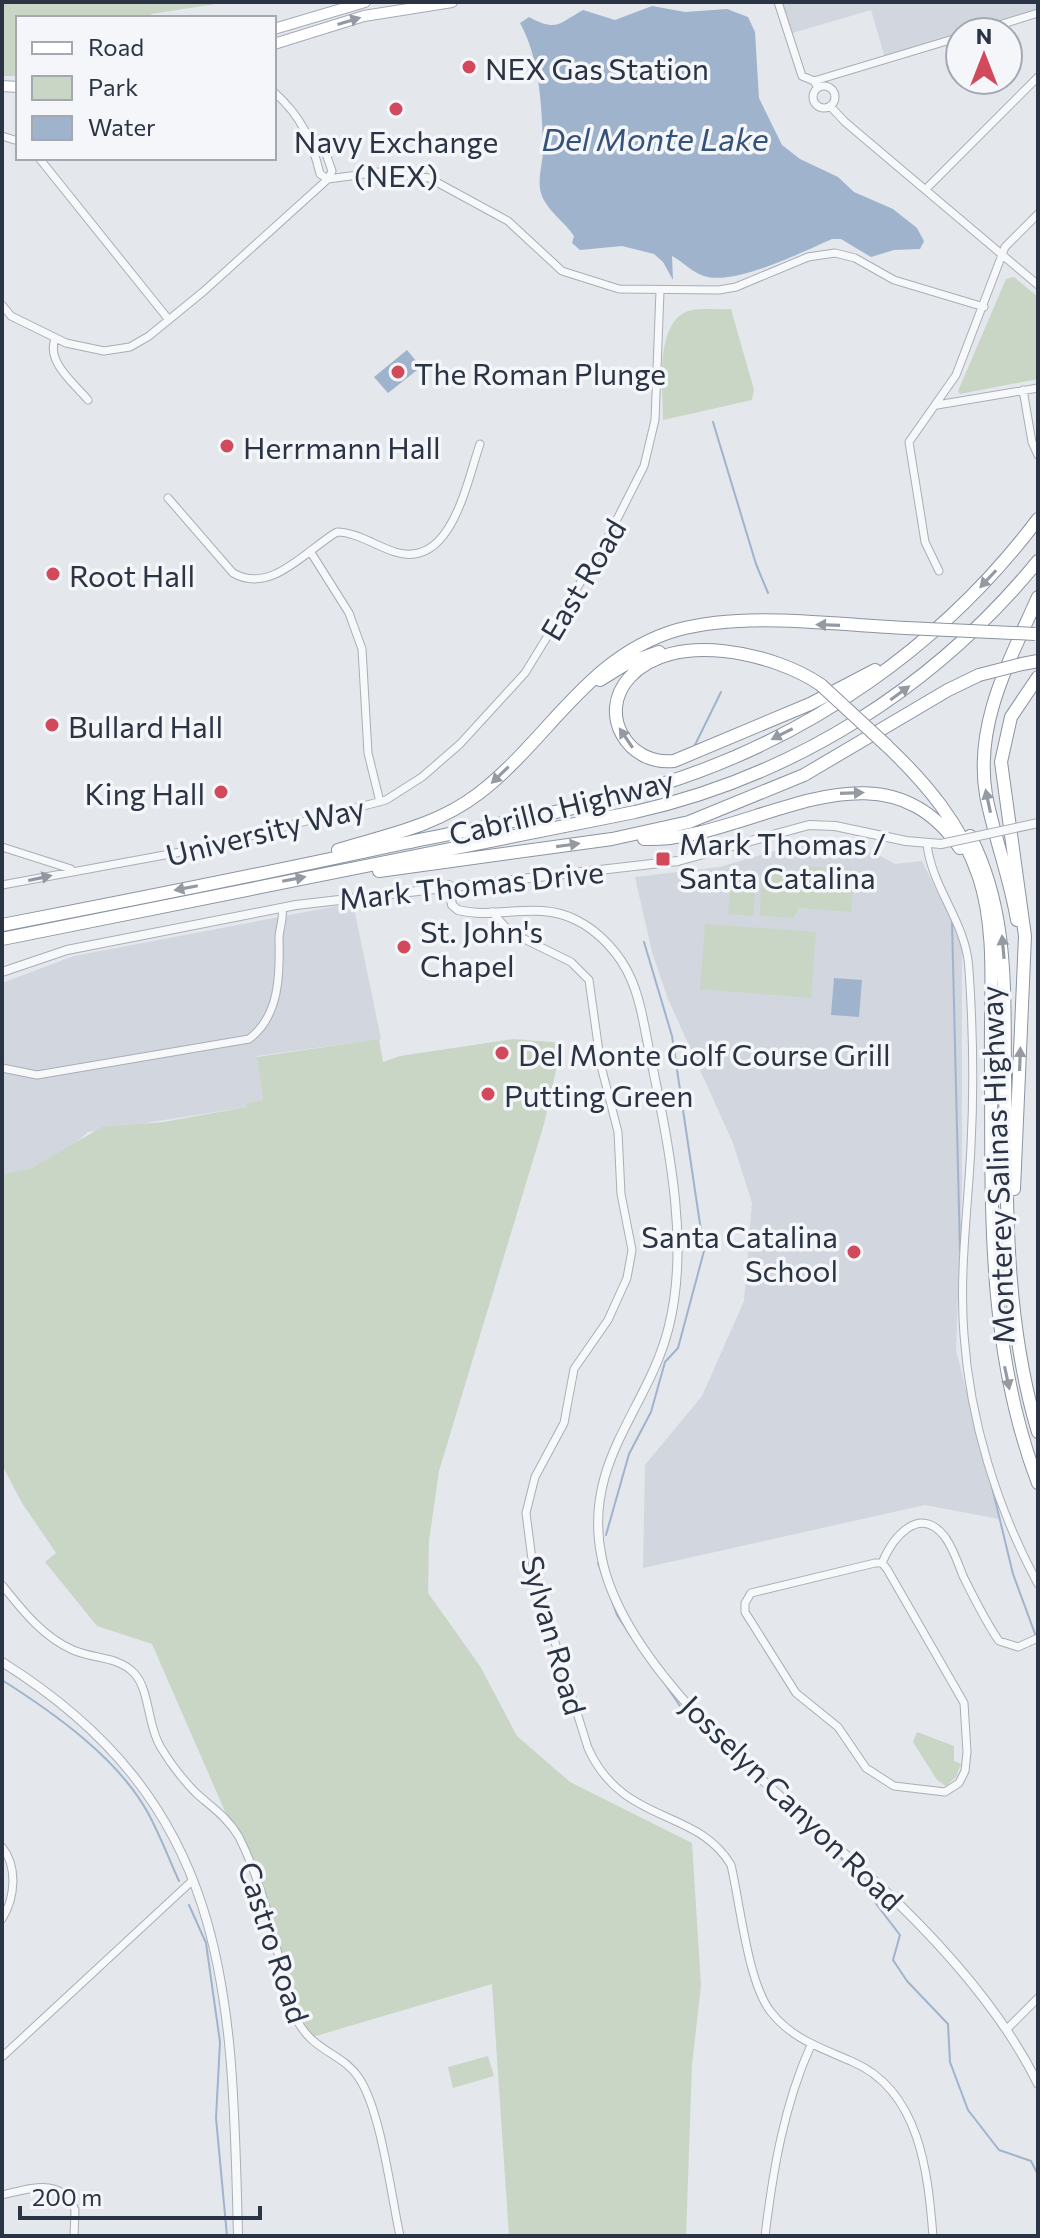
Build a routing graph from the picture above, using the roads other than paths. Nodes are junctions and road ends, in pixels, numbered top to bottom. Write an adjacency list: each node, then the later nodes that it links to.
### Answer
1 (365, 2): 4 (main road)
2 (452, 2): 6 (main road, one-way to 2)
3 (778, 2): 8 (street)
4 (276, 28)
5 (944, 42): 8 (street)
6 (276, 43)
7 (1038, 77): 13 (street)
8 (816, 85): 10 (street); 10 (street)
9 (276, 94): 12 (street)
10 (830, 106): 13 (street)
11 (41, 160): 20 (street)
12 (328, 179): 17 (street); 20 (street)
13 (926, 189): 15 (street)
14 (1038, 214): 15 (street)
15 (1001, 254): 16 (street); 19 (street)
16 (1038, 285)
17 (660, 291): 19 (street); 41 (street, East Road)
18 (2, 305): 21 (street)
19 (984, 307): 25 (street)
20 (169, 320): 21 (street)
21 (55, 339): 24 (street)
22 (1038, 388): 23 (street)
23 (1023, 390): 25 (street); 27 (street)
24 (88, 400)
25 (937, 405): 32 (street)
26 (480, 444): 30 (street)
27 (1038, 455)
28 (168, 498): 30 (street)
29 (1038, 519): 35 (highway, Cabrillo Highway, one-way to 35)
30 (310, 551): 41 (street, University Way)
31 (1038, 561): 48 (highway, Cabrillo Highway, one-way to 31)
32 (939, 571)
33 (1038, 597): 57 (highway, one-way to 33)
34 (1037, 634): 39 (highway, one-way to 39, bridge)
35 (920, 644): 38 (highway, one-way to 38); 47 (highway, Cabrillo Highway, one-way to 47)
36 (1038, 661): 43 (highway, bridge)
37 (1038, 677): 57 (highway)
38 (824, 683): 39 (highway); 40 (highway)
39 (554, 719): 47 (highway, one-way to 47)
40 (890, 743): 54 (highway); 59 (highway, one-way to 40)
41 (380, 802): 46 (street, University Way)
42 (1038, 823): 44 (street, Mark Thomas Drive, bridge)
43 (612, 839): 48 (highway, one-way to 43); 54 (highway, one-way to 54)
44 (927, 844): 50 (street, Mark Thomas Drive); 63 (street)
45 (2, 847): 46 (street)
46 (77, 870): 49 (street, University Way, one-way to 46)
47 (262, 873): 53 (highway, Cabrillo Highway, one-way to 53)
48 (324, 874): 55 (highway, Cabrillo Highway, one-way to 48)
49 (2, 885)
50 (449, 885): 51 (street, Mark Thomas Drive); 52 (street, Josselyn Canyon Road)
51 (282, 908): 56 (street, Mark Thomas Drive); 58 (street)
52 (492, 912): 71 (street, Josselyn Canyon Road); 72 (street, Sylvan Road)
53 (2, 925)
54 (989, 937): 61 (highway, Monterey Salinas Highway, one-way to 61)
55 (2, 942)
56 (2, 972)
57 (1022, 1015): 59 (highway, one-way to 57)
58 (2, 1068)
59 (1010, 1276): 60 (highway, Monterey Salinas Highway)
60 (1038, 1432)
61 (1038, 1483)
62 (882, 1563): 62 (street); 65 (street)
63 (1038, 1584)
64 (2, 1585): 78 (street, Castro Road)
65 (1038, 1638)
66 (2, 1662): 68 (street)
67 (2, 1847): 69 (street)
68 (193, 1880): 73 (street); 77 (street)
69 (2, 1919)
70 (1038, 1998): 71 (street)
71 (1007, 2029): 74 (street, Josselyn Canyon Road)
72 (811, 2045): 79 (street); 80 (street, Sylvan Road)
73 (2, 2057)
74 (1038, 2084)
75 (2, 2195): 76 (street)
76 (74, 2236)
77 (238, 2236)
78 (400, 2236)
79 (765, 2236)
80 (933, 2236)

